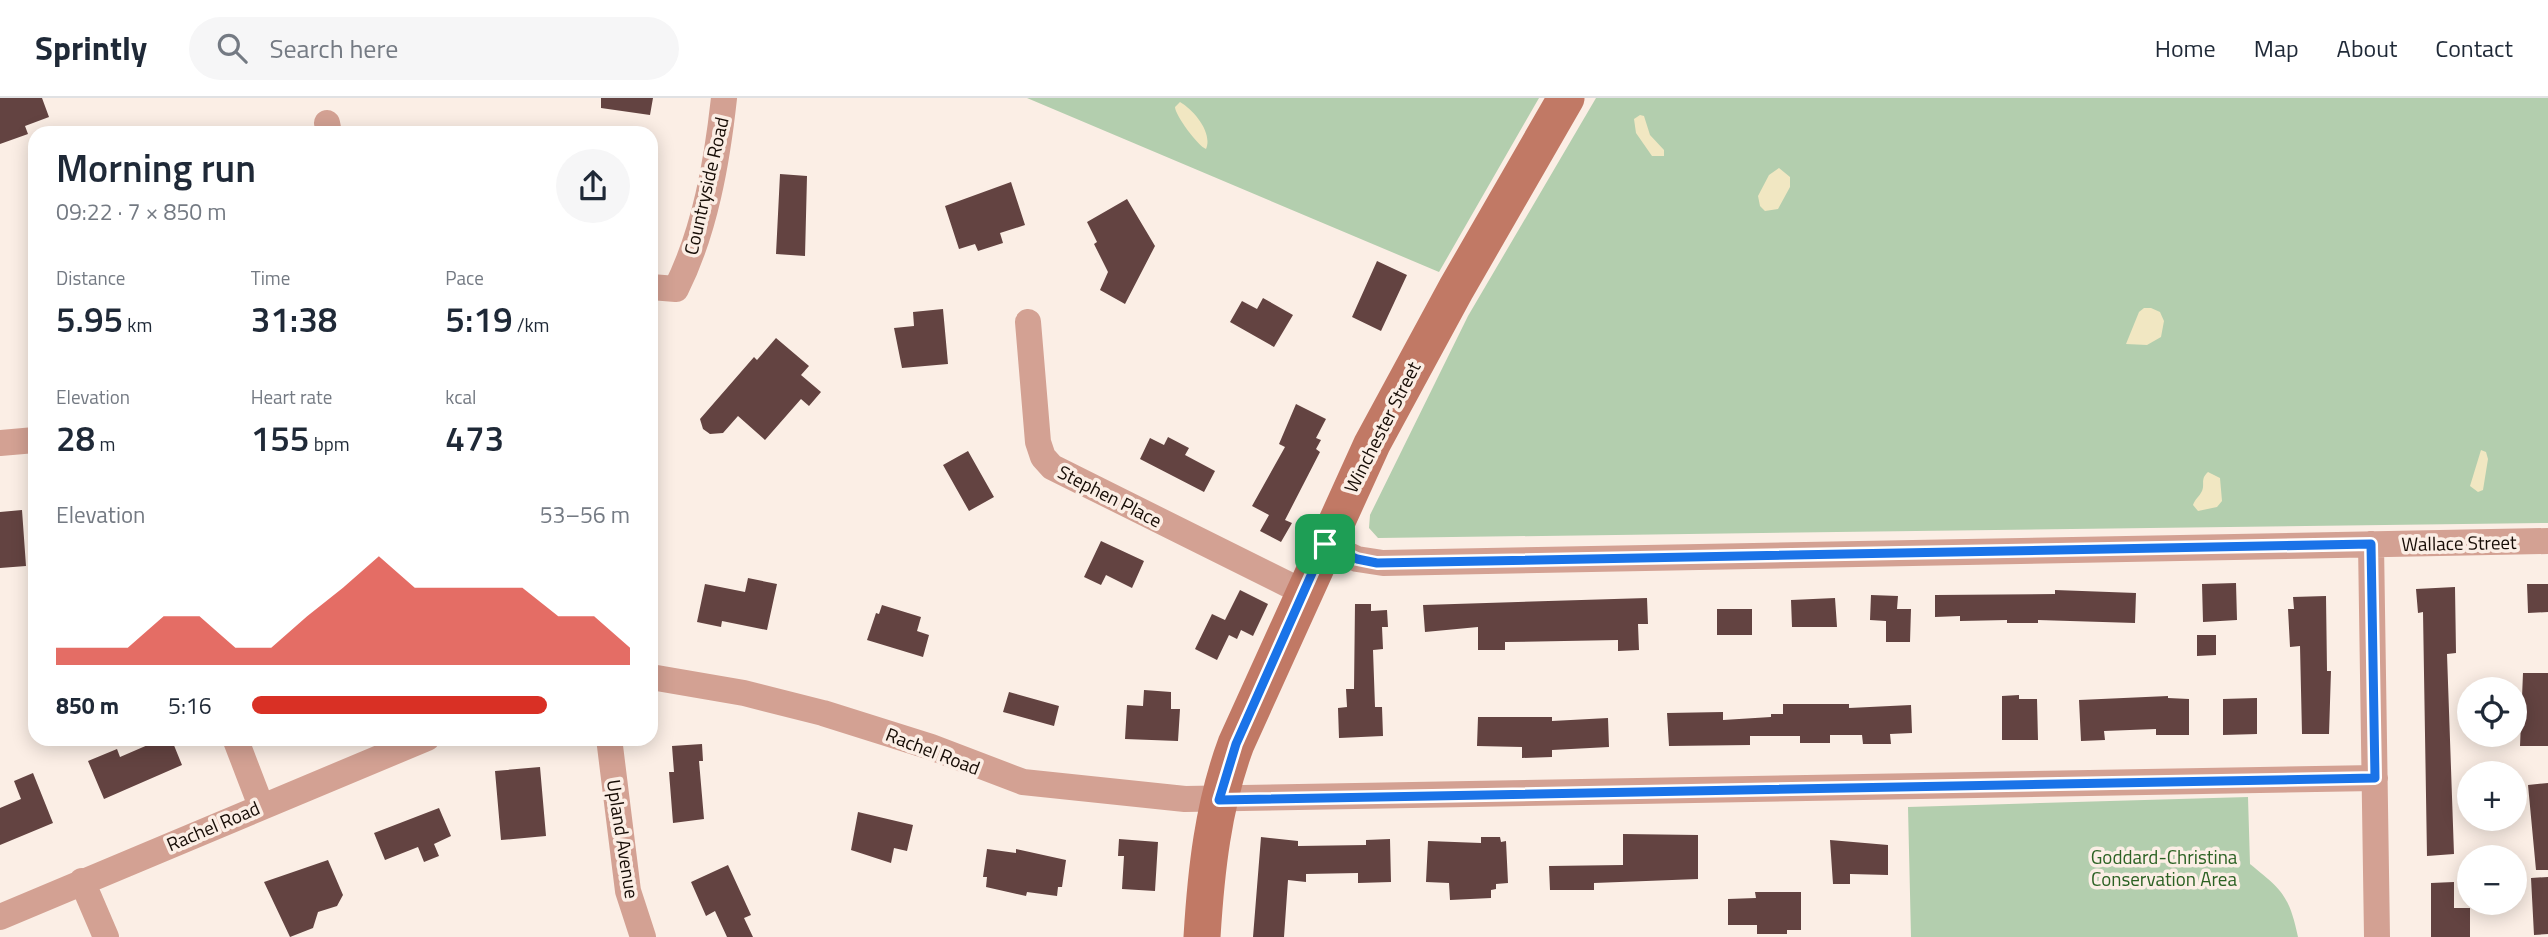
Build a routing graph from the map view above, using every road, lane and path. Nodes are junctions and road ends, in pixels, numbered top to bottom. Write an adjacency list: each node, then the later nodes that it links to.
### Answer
1 (724, 98): 3 (street, Countryside Road)
2 (1566, 98): 8 (street, Winchester Street)
3 (658, 288)
4 (1028, 322): 10 (street, Stephen Place)
5 (28, 441): 6 (street)
6 (0, 443)
7 (2548, 541): 9 (street, Wallace Street)
8 (1325, 544): 9 (street, Wallace Street); 10 (street, Winchester Street)
9 (2371, 544): 15 (street)
10 (1303, 592): 16 (street, Winchester Street)
11 (658, 678): 16 (street, Rachel Road)
12 (238, 746): 17 (street)
13 (407, 746): 17 (street, Rachel Road)
14 (610, 746): 21 (street, Upland Avenue)
15 (2375, 778): 16 (street, Rachel Road); 23 (street)
16 (1219, 800): 22 (street, Winchester Street)
17 (261, 806): 18 (street, Rachel Road)
18 (82, 881): 19 (street, Rachel Road); 20 (street)
19 (0, 917)
20 (106, 937)
21 (643, 937)
22 (1202, 937)
23 (2377, 937)

